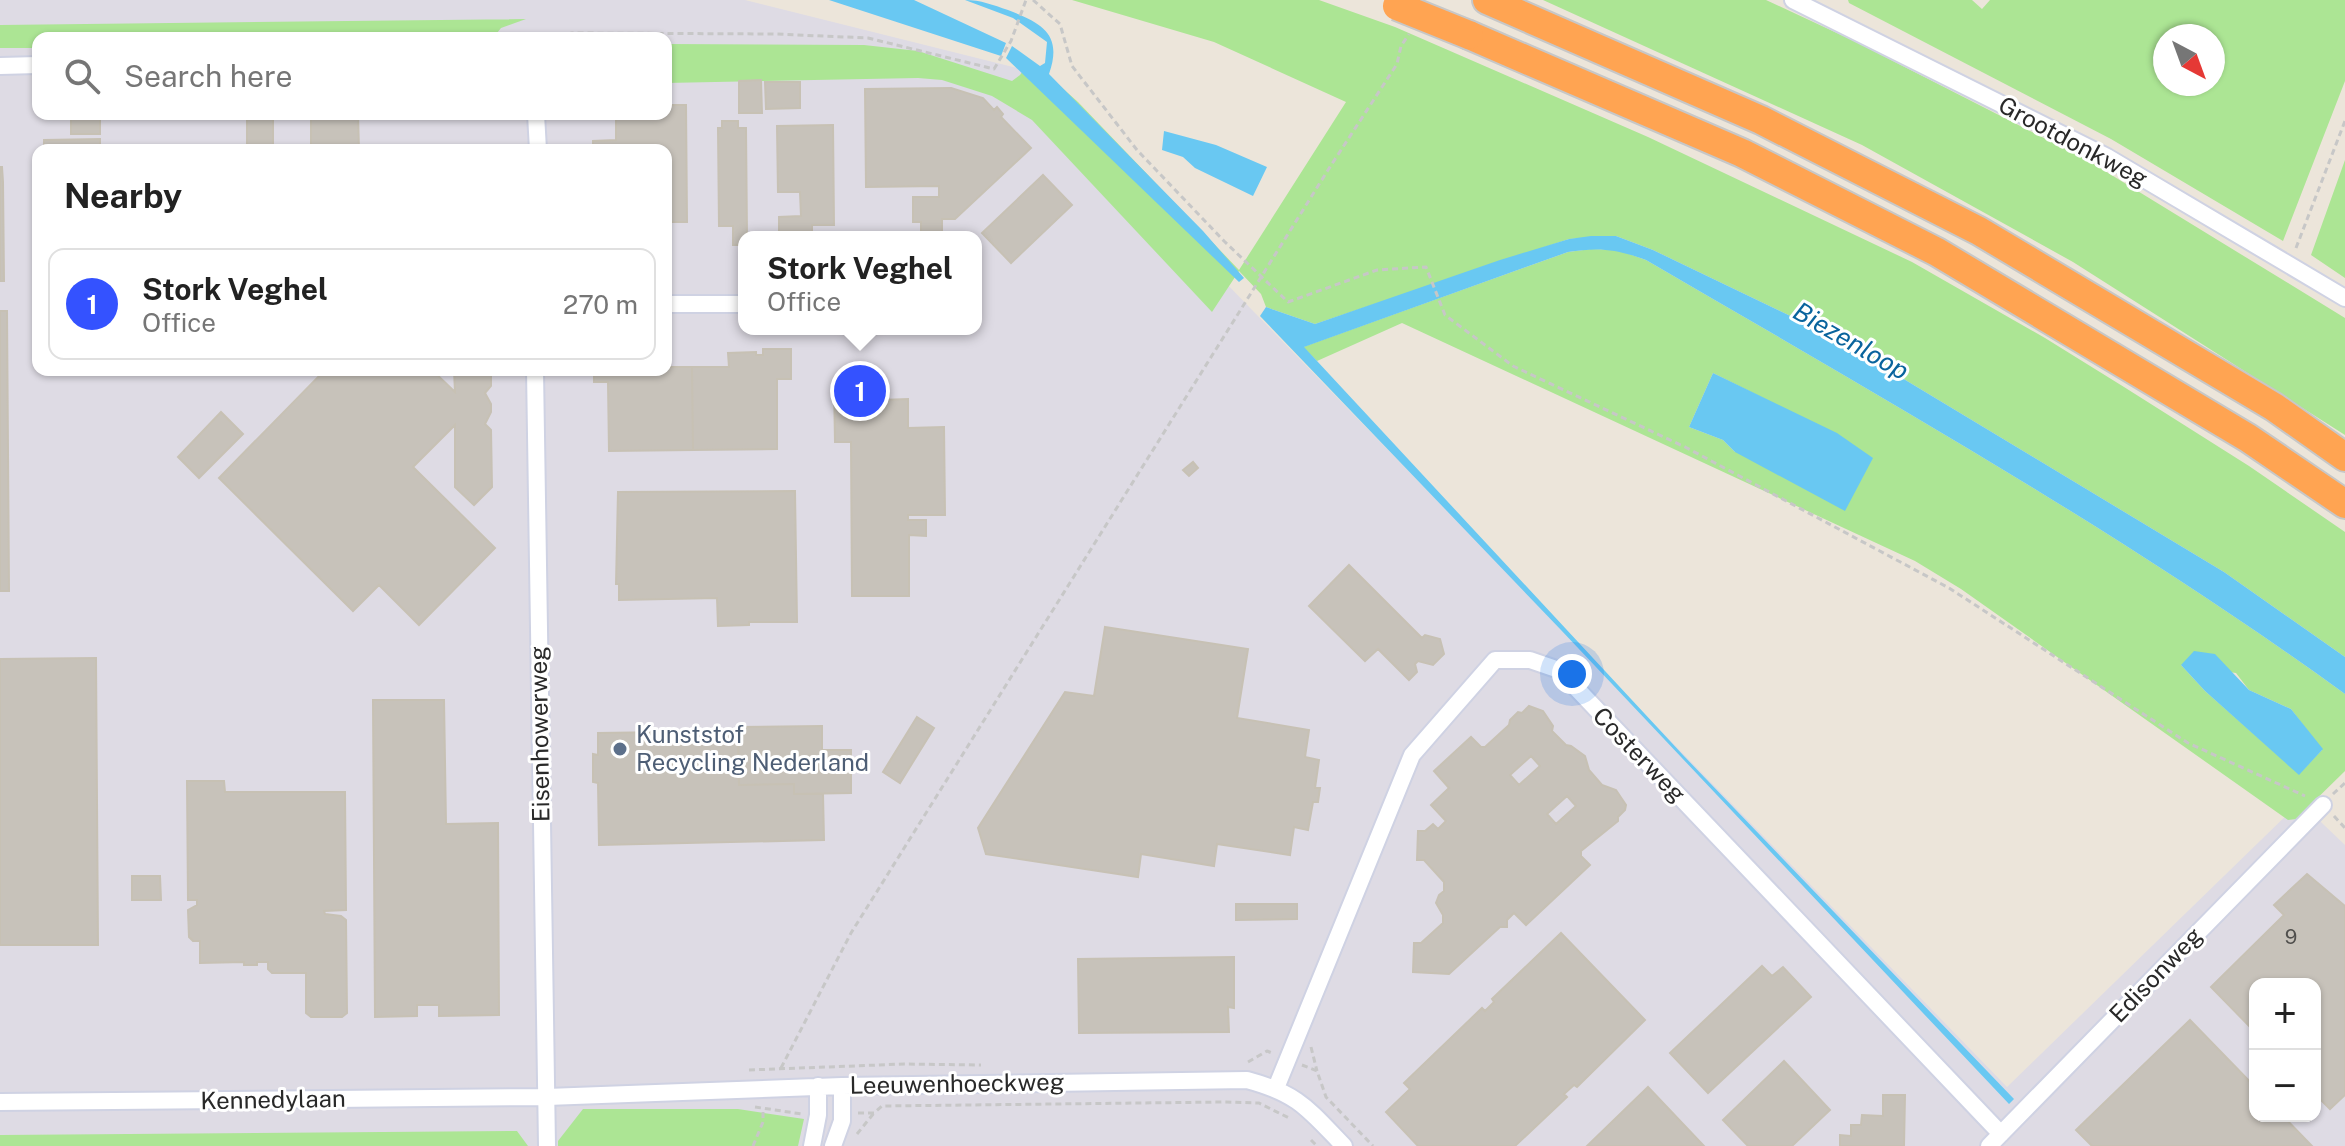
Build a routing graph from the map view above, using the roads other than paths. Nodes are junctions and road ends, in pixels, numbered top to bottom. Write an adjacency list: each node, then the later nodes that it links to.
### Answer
1 (1793, 0): 8 (street, Grootdonkweg)
2 (1489, 1): 12 (highway)
3 (1397, 10): 13 (highway, bridge)
4 (32, 65): 5 (street)
5 (0, 66)
6 (536, 120): 7 (street)
7 (538, 144)
8 (2345, 298)
9 (672, 304): 10 (street)
10 (738, 304)
11 (535, 376): 18 (street, Eisenhowerweg)
12 (2345, 457)
13 (2345, 504)
14 (2323, 805): 20 (street, Edisonweg)
15 (818, 1086): 16 (street, Leeuwenhoeckweg); 18 (street, Leeuwenhoeckweg); 22 (street)
16 (842, 1086): 17 (street, Leeuwenhoeckweg); 23 (street)
17 (1276, 1088): 20 (street, Costerweg); 24 (street, Leeuwenhoeckweg)
18 (547, 1097): 19 (street, Kennedylaan); 21 (street, Eisenhowerweg)
19 (0, 1102)
20 (1995, 1140)
21 (547, 1146)
22 (812, 1146)
23 (833, 1146)
24 (1344, 1146)

